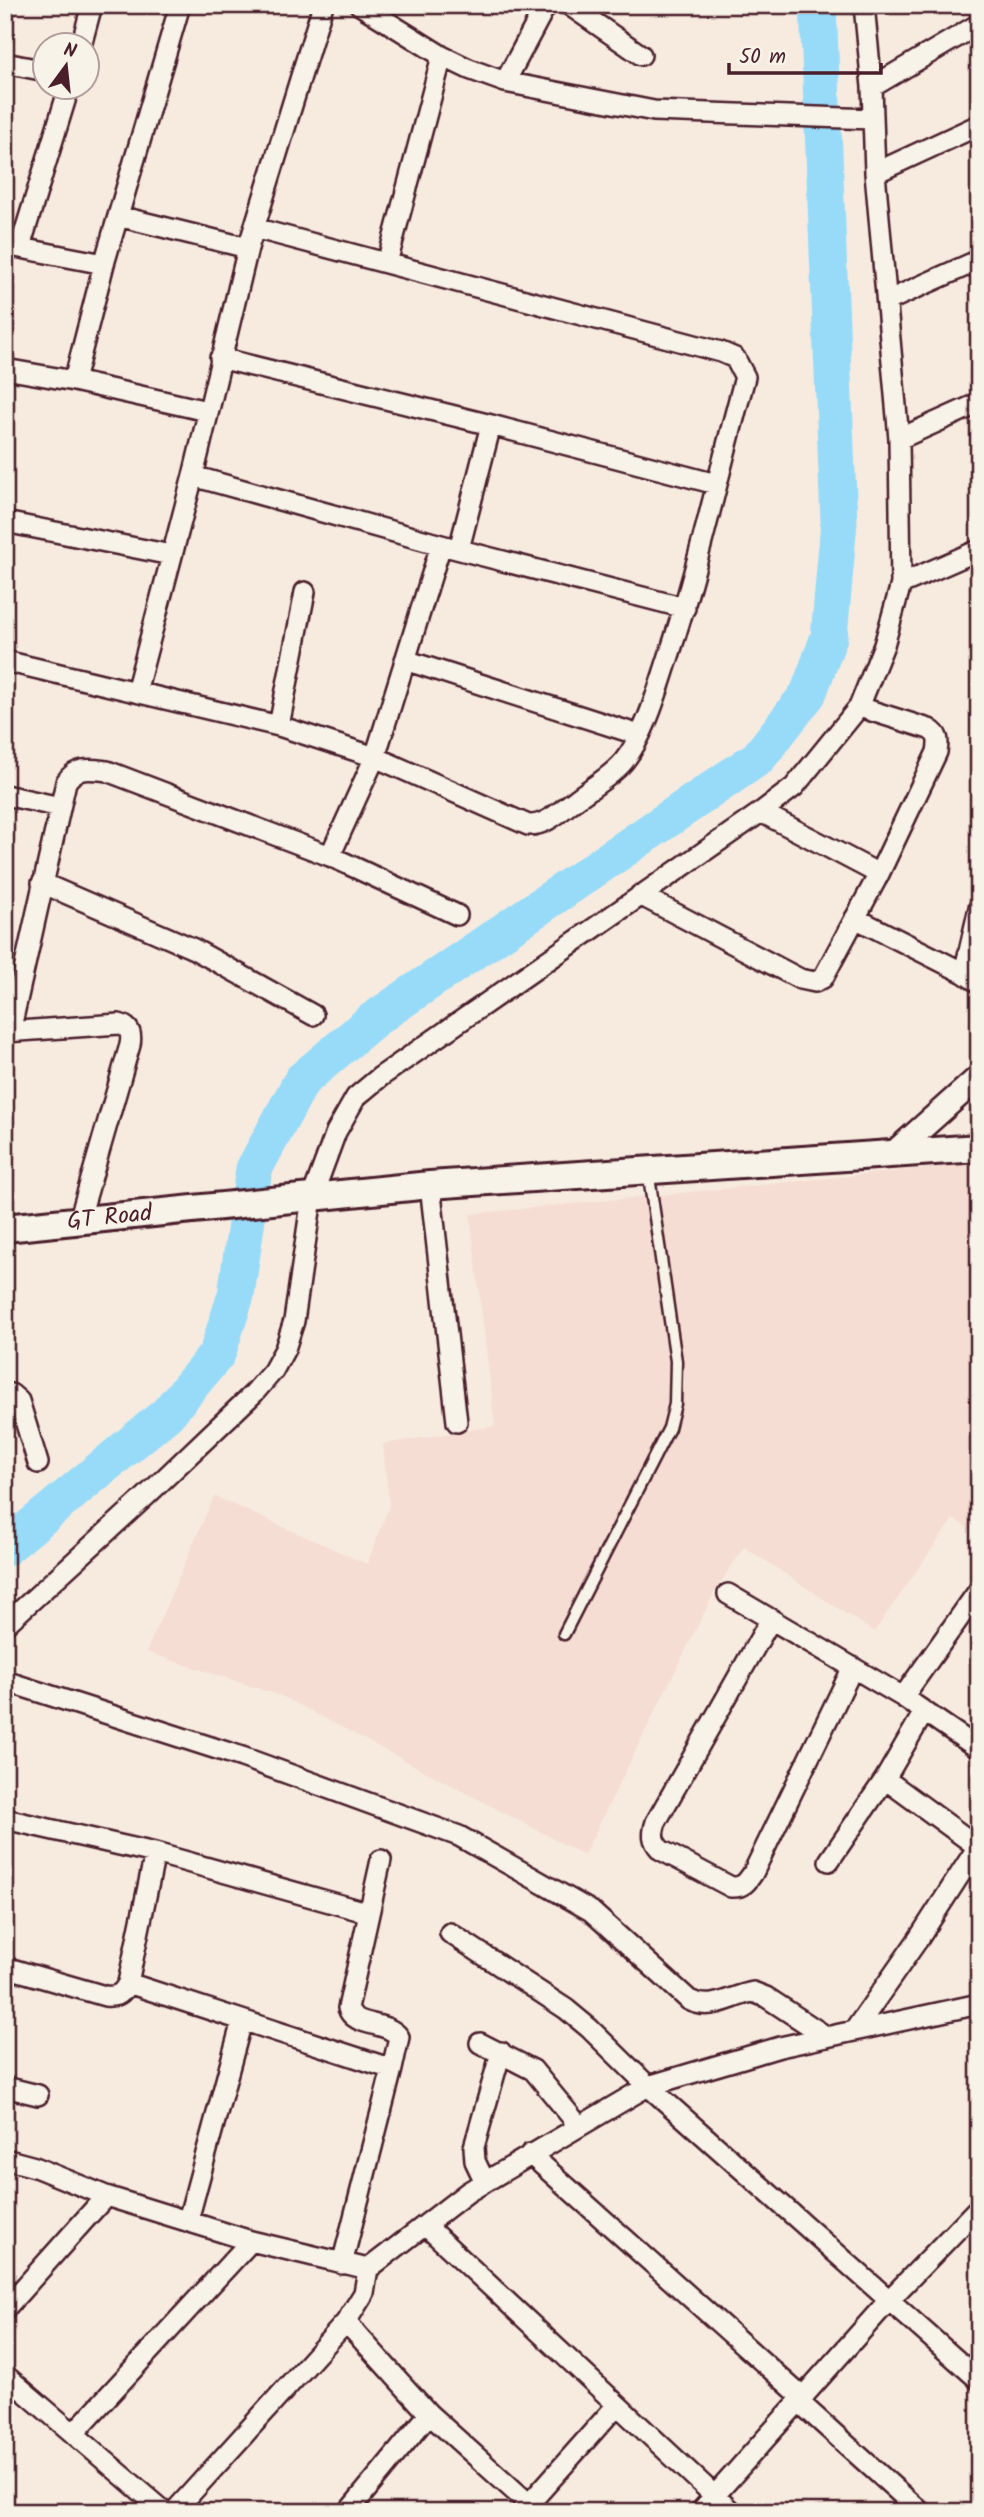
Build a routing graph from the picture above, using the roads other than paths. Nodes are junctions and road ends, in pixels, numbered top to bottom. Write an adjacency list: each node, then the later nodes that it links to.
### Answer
1 (92, 5): 9 (street)
2 (180, 5): 20 (street)
3 (323, 5): 21 (street)
4 (360, 5): 11 (street)
5 (546, 5): 14 (street)
6 (569, 5): 10 (street)
7 (864, 5): 15 (street)
8 (979, 24): 15 (street)
9 (85, 32)
10 (641, 55)
11 (442, 56): 14 (street); 25 (street)
12 (5, 63): 13 (street)
13 (32, 68)
14 (505, 82): 17 (street)
15 (872, 87): 17 (street)
16 (64, 102): 22 (street)
17 (873, 119): 19 (street)
18 (979, 125): 19 (street)
19 (875, 173): 27 (street)
20 (118, 216): 23 (street); 26 (street)
21 (254, 228): 23 (street); 25 (street)
22 (13, 246): 26 (street)
23 (248, 248): 28 (street)
24 (979, 260): 27 (street)
25 (387, 263): 36 (street)
26 (104, 264): 30 (street)
27 (887, 301): 34 (street)
28 (220, 358): 32 (street); 33 (street)
29 (5, 369): 30 (street)
30 (74, 381): 32 (street)
31 (979, 403): 34 (street)
32 (207, 411): 35 (street)
33 (491, 425): 36 (street); 38 (street)
34 (899, 439): 41 (street)
35 (193, 476): 38 (street); 40 (street)
36 (716, 484): 43 (street)
37 (5, 522): 40 (street)
38 (450, 547): 43 (street); 44 (street)
39 (979, 550): 41 (street)
40 (171, 555): 46 (street)
41 (901, 584): 47 (street)
42 (305, 592): 48 (street)
43 (685, 608): 49 (street)
44 (405, 660): 49 (street); 50 (street)
45 (5, 662): 46 (street)
46 (136, 692): 48 (street)
47 (859, 707): 53 (street); 55 (street)
48 (279, 726): 50 (street)
49 (639, 735): 50 (street)
50 (375, 757): 54 (street)
51 (5, 795): 52 (street)
52 (60, 807): 54 (street); 56 (street)
53 (761, 812): 55 (street); 57 (street)
54 (330, 856): 59 (street)
55 (879, 874): 60 (street)
56 (43, 883): 62 (street); 63 (street)
57 (640, 895): 60 (street); 69 (street)
58 (979, 908): 61 (street)
59 (457, 915)
60 (855, 918): 61 (street)
61 (972, 978)
62 (313, 1015)
63 (8, 1032): 70 (street)
64 (979, 1077): 66 (street)
65 (979, 1148): 66 (main road, GT Road)
66 (895, 1152): 67 (main road, GT Road)
67 (648, 1170): 68 (main road, GT Road); 79 (lane)
68 (430, 1185): 69 (main road, GT Road); 73 (street)
69 (302, 1198): 70 (main road, GT Road); 78 (street)
70 (79, 1221): 71 (main road, GT Road)
71 (5, 1228)
72 (5, 1393): 74 (street)
73 (457, 1422)
74 (38, 1463)
75 (728, 1594): 77 (street)
76 (977, 1597): 82 (street)
77 (771, 1619): 80 (street); 80 (street)
78 (5, 1625)
79 (564, 1634)
80 (853, 1667): 82 (street)
81 (5, 1681): 98 (street)
82 (903, 1697): 83 (street)
83 (925, 1712): 84 (street); 85 (street)
84 (979, 1749)
85 (885, 1779): 87 (street); 90 (street)
86 (5, 1819): 88 (street)
87 (978, 1846): 97 (street)
88 (155, 1853): 91 (street); 94 (street)
89 (382, 1860): 91 (street)
90 (830, 1861)
91 (369, 1913): 101 (street)
92 (450, 1933): 102 (street)
93 (5, 1968): 94 (street)
94 (128, 1983): 96 (street)
95 (979, 2004): 97 (street)
96 (242, 2021): 101 (street); 111 (street)
97 (854, 2031): 98 (street)
98 (827, 2037): 102 (street)
99 (480, 2043): 100 (street)
100 (501, 2052): 105 (street); 108 (street)
101 (392, 2069): 114 (street)
102 (648, 2086): 105 (street); 116 (street)
103 (5, 2087): 104 (street)
104 (38, 2095)
105 (579, 2126): 106 (street)
106 (530, 2154): 108 (street); 121 (street)
107 (5, 2160): 109 (street)
108 (485, 2182): 112 (street)
109 (106, 2196): 111 (street); 117 (street)
110 (976, 2214): 116 (street)
111 (188, 2220): 113 (street)
112 (426, 2226): 115 (street); 122 (street)
113 (251, 2241): 114 (street); 124 (street)
114 (342, 2264): 115 (street)
115 (368, 2269): 118 (street)
116 (890, 2299): 120 (street); 121 (street)
117 (5, 2309)
118 (346, 2322): 123 (street); 128 (street)
119 (5, 2375): 124 (street)
120 (979, 2380)
121 (800, 2399): 125 (street); 132 (street)
122 (617, 2405): 125 (street); 126 (street)
123 (429, 2413): 126 (street); 129 (street)
124 (74, 2433): 127 (street)
125 (714, 2496): 130 (street); 131 (street)
126 (526, 2508)
127 (165, 2512)
128 (174, 2512)
129 (348, 2512)
130 (700, 2512)
131 (732, 2512)
132 (921, 2512)

